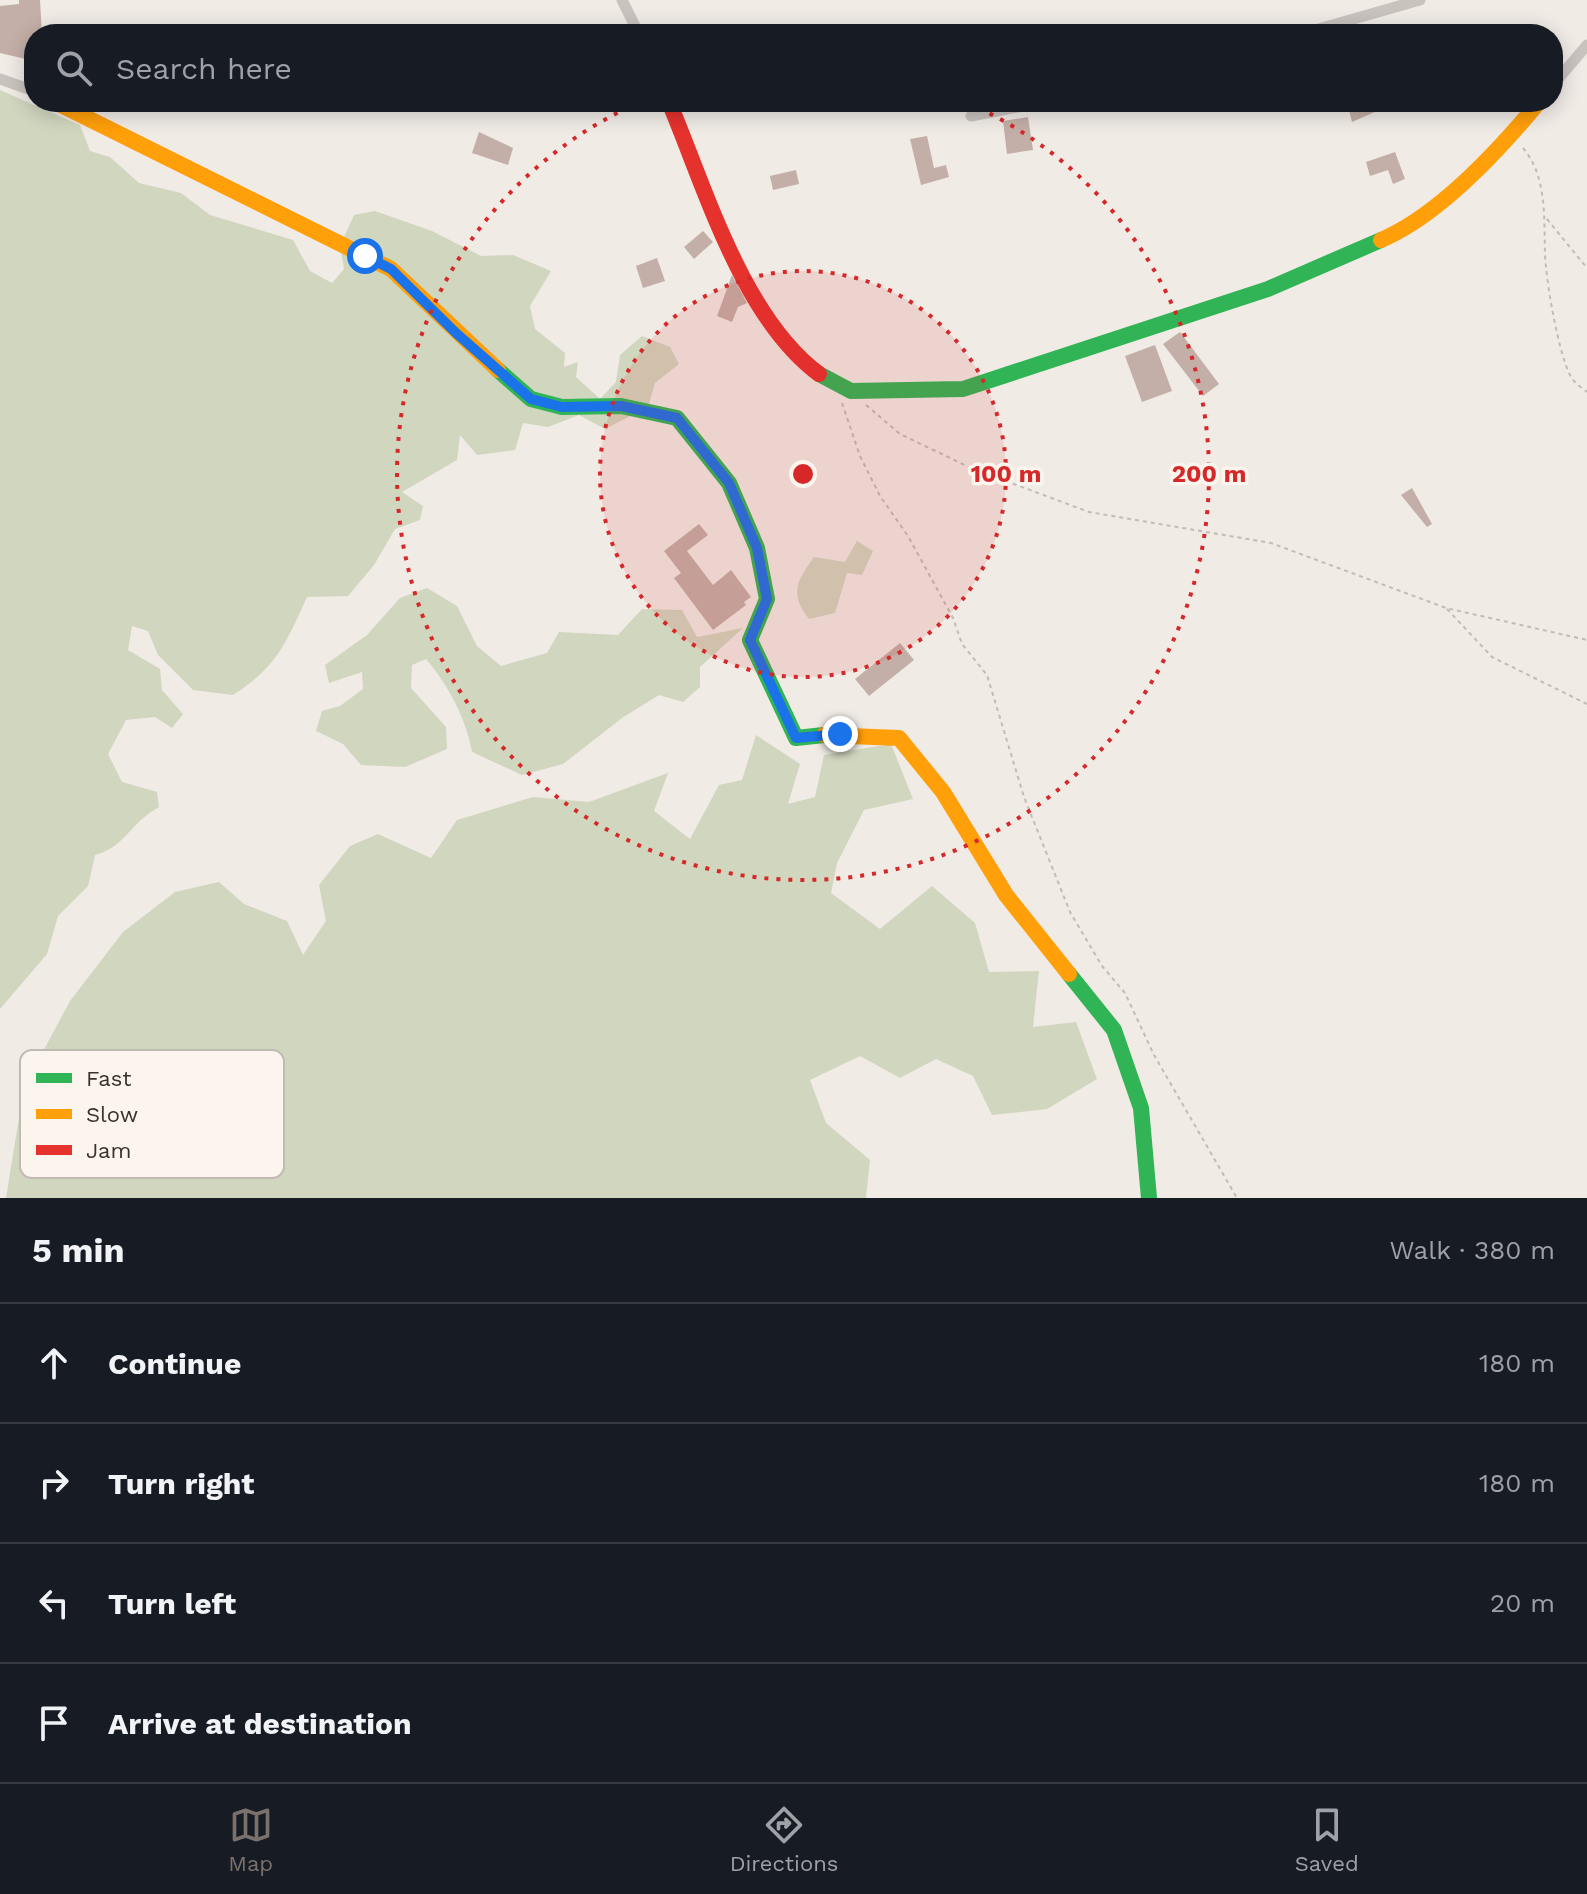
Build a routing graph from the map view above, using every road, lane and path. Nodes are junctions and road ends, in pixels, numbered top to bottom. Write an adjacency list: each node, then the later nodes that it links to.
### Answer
1 (622, 0): 3 (street)
2 (1420, 0): 4 (street)
3 (634, 24)
4 (1336, 24)
5 (1587, 45): 6 (street)
6 (1563, 73)
7 (0, 79): 8 (street)
8 (24, 87)
9 (75, 112): 23 (street)
10 (673, 112): 17 (street)
11 (992, 112): 13 (street)
12 (1531, 112): 14 (street)
13 (971, 116)
14 (1512, 135): 15 (path); 18 (street)
15 (1546, 218): 16 (path); 19 (path)
16 (1587, 268)
17 (834, 384): 18 (street); 24 (path)
18 (850, 391): 20 (path)
19 (1587, 392)
20 (1446, 608): 21 (path); 22 (path)
21 (1587, 640)
22 (1587, 704)
23 (1149, 1198)
24 (1237, 1198)

